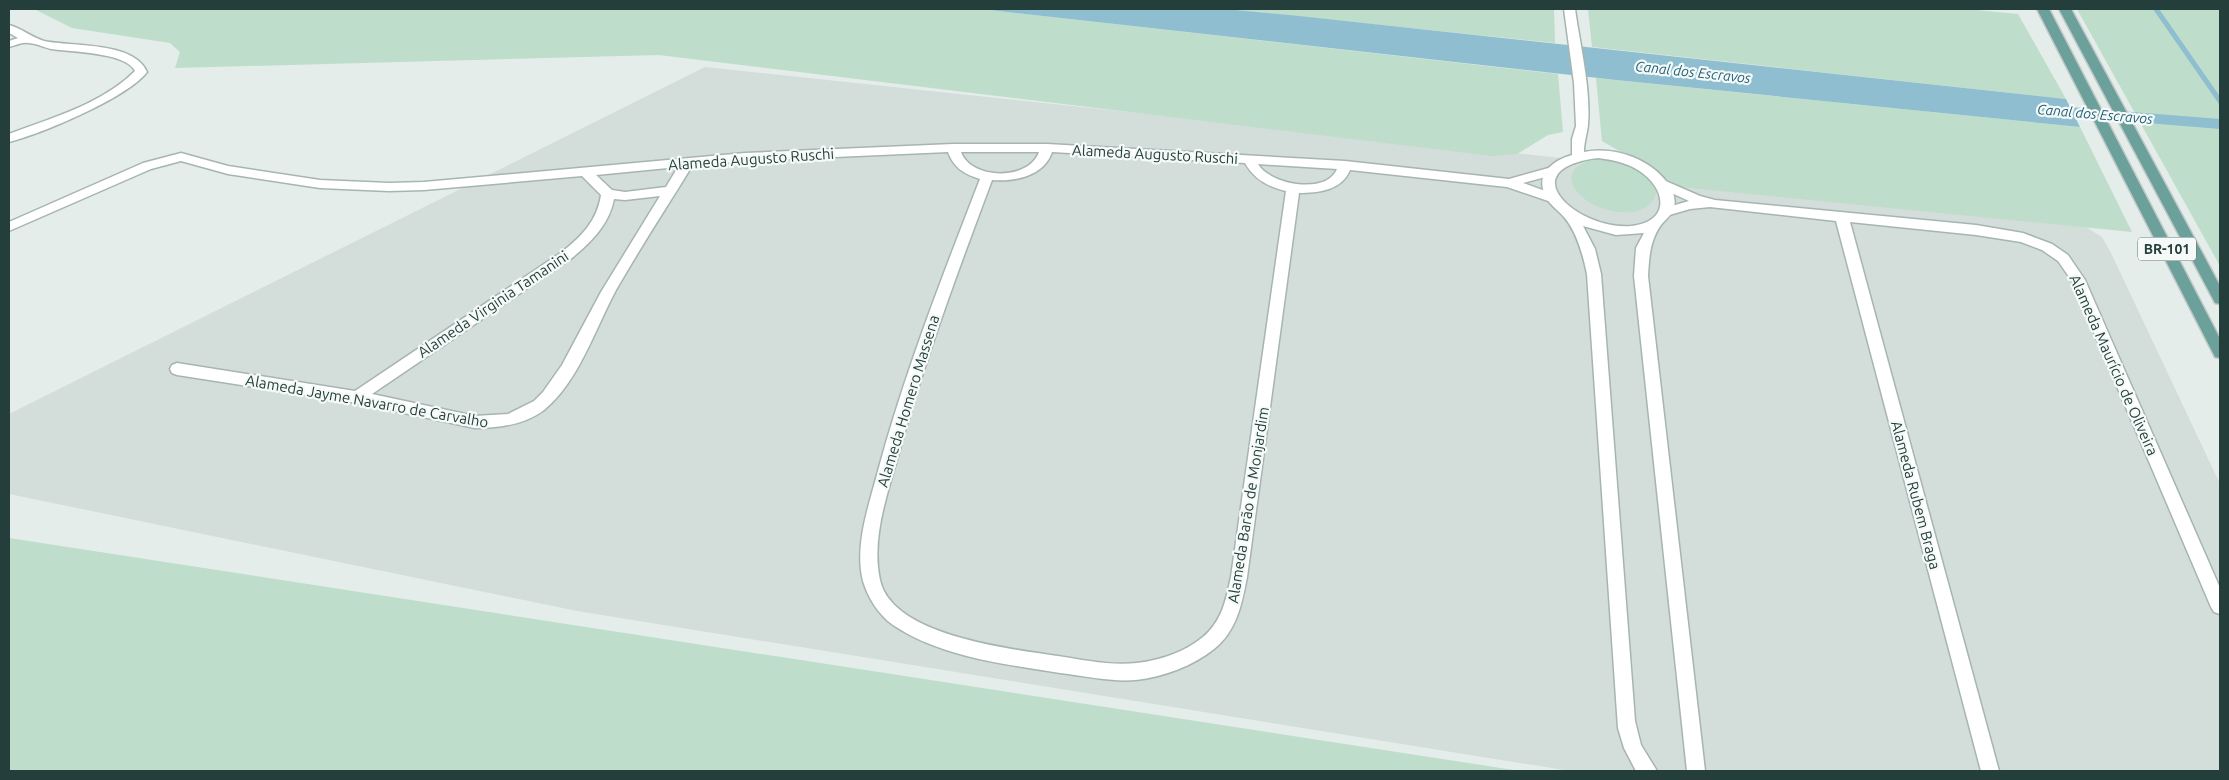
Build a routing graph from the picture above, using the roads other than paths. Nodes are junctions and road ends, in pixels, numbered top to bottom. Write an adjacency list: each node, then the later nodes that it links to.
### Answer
1 (1578, 9): 4 (street)
2 (2043, 9): 32 (main road, BR-101)
3 (2064, 9): 31 (main road, BR-101)
4 (1570, 14): 8 (street)
5 (9, 28): 6 (street)
6 (28, 39): 7 (street); 9 (street)
7 (9, 44)
8 (1582, 126): 12 (street); 13 (street)
9 (9, 138)
10 (954, 148): 11 (street, Alameda Augusto Ruschi); 15 (street, Alameda Augusto Ruschi); 19 (street)
11 (1047, 148): 14 (street, Alameda Augusto Ruschi); 19 (street)
12 (1598, 154): 13 (street); 21 (street)
13 (1578, 156): 18 (street)
14 (1249, 159): 16 (street, Alameda Augusto Ruschi); 22 (street)
15 (687, 163): 17 (street, Alameda Augusto Ruschi); 23 (street, Alameda Jayme Navarro de Carvalho)
16 (1346, 165): 20 (street, Alameda Augusto Ruschi); 22 (street)
17 (585, 171): 24 (street); 30 (street, Alameda Augusto Ruschi)
18 (1552, 171): 20 (street, Alameda Augusto Ruschi); 25 (street)
19 (987, 178): 36 (street, Alameda Homero Massena)
20 (1509, 183): 25 (street, Alameda Augusto Ruschi)
21 (1661, 183): 26 (street, Alameda Maurício de Oliveira); 28 (street)
22 (1293, 189): 36 (street, Alameda Barão de Monjardim)
23 (670, 191): 24 (street); 34 (street, Alameda Jayme Navarro de Carvalho)
24 (608, 194): 34 (street, Alameda Virginia Tamanini)
25 (1554, 199): 27 (street)
26 (1715, 204): 28 (street, Alameda Maurício de Oliveira); 29 (street, Alameda Maurício de Oliveira)
27 (1570, 215): 28 (street); 37 (street)
28 (1660, 217): 38 (street)
29 (1842, 218): 35 (street, Alameda Maurício de Oliveira); 39 (street, Alameda Rubem Braga)
30 (9, 227)
31 (2220, 299)
32 (2220, 352)
33 (177, 369): 34 (street, Alameda Jayme Navarro de Carvalho)
34 (357, 397)
35 (2220, 607)
36 (900, 621)
37 (1648, 771)
38 (1696, 771)
39 (1990, 771)

